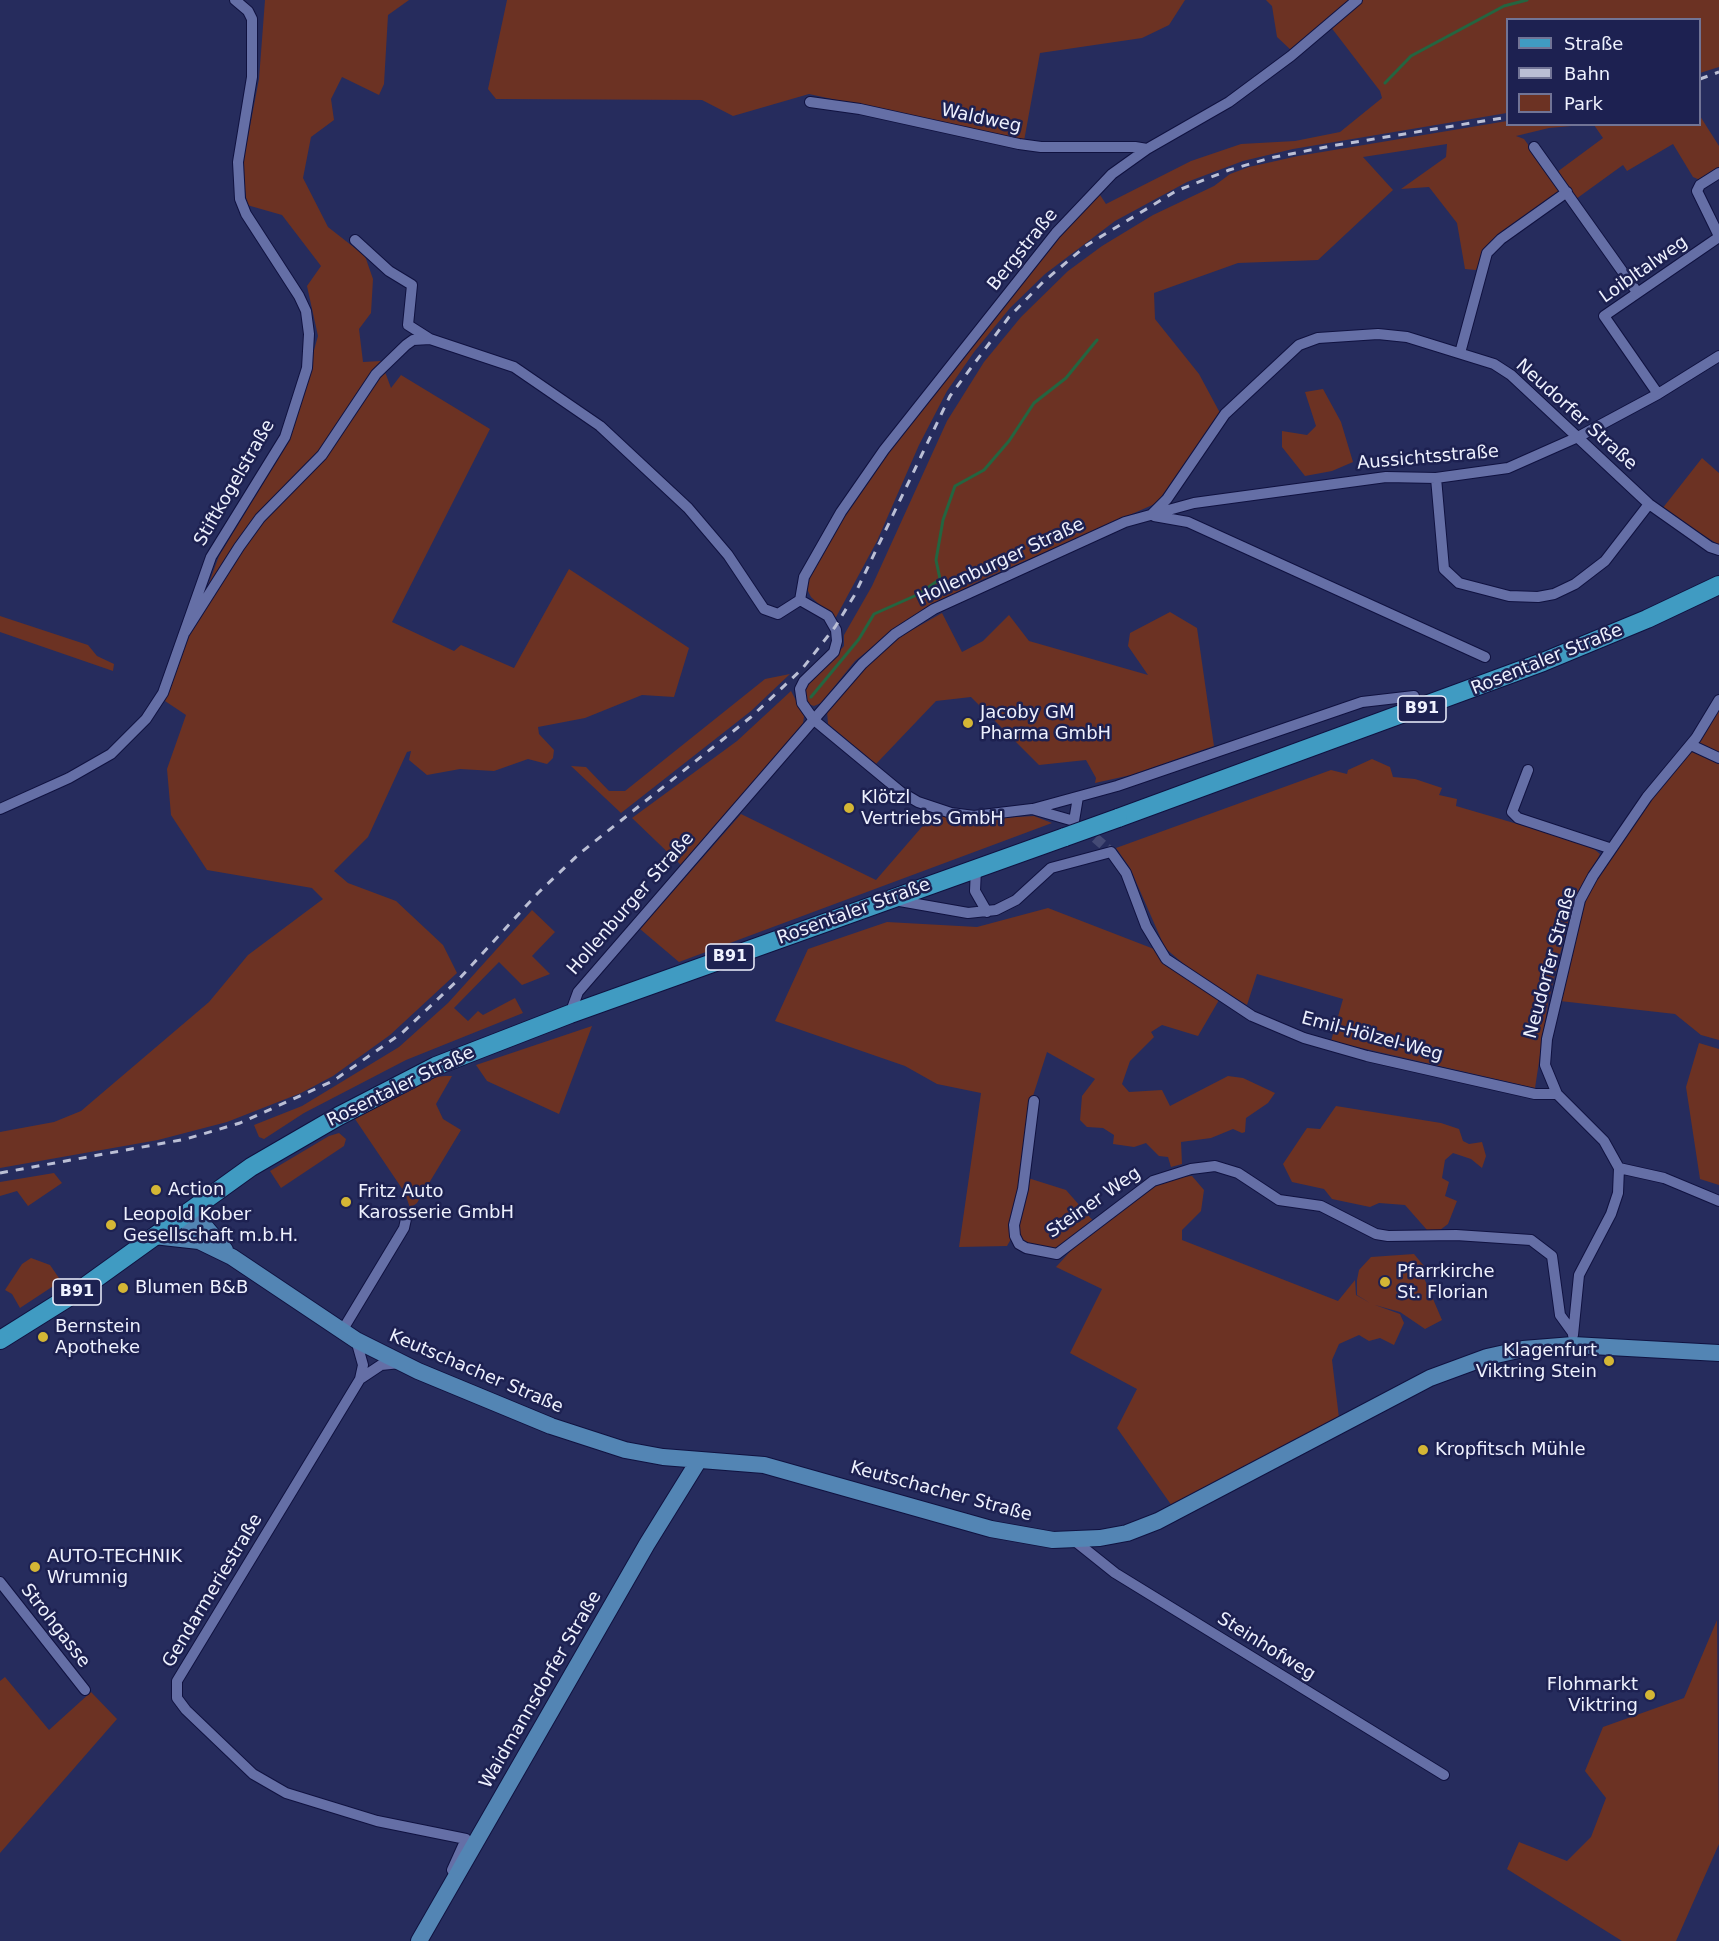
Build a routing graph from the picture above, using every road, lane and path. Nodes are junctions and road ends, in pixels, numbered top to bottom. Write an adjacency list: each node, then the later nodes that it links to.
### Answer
1 (235, 0): 24 (street, Stiftkogelstraße)
2 (1357, 0): 5 (street, Bergstraße)
3 (810, 102): 5 (street, Waldweg)
4 (1534, 147): 7 (street)
5 (1147, 150): 23 (street, Bergstraße)
6 (1719, 173): 8 (street)
7 (1567, 192): 10 (street); 14 (street)
8 (1719, 237): 10 (street, Loibltalweg)
9 (355, 240): 11 (street)
10 (1637, 292): 16 (street, Loibltalweg)
11 (408, 325): 12 (street); 13 (street)
12 (429, 339): 13 (street); 23 (street)
13 (405, 345): 24 (street)
14 (1460, 353): 17 (street, Neudorfer Straße); 20 (street, Neudorfer Straße)
15 (1717, 360): 16 (street, Aussichtsstraße)
16 (1658, 394): 17 (street, Aussichtsstraße)
17 (1578, 437): 18 (street, Aussichtsstraße); 19 (street, Neudorfer Straße)
18 (1436, 478): 19 (street); 20 (street, Aussichtsstraße)
19 (1649, 504): 21 (street, Neudorfer Straße)
20 (1151, 516): 25 (street, Hollenburger Straße); 28 (street, Hollenburger Straße)
21 (1719, 550)
22 (1719, 585): 35 (main road, Rosentaler Straße / B91, bridge)
23 (800, 600): 28 (street)
24 (185, 632): 33 (street, Stiftkogelstraße)
25 (1485, 657)
26 (1414, 696): 32 (street)
27 (1719, 700): 29 (street, Neudorfer Straße)
28 (814, 720): 34 (street); 40 (street, Hollenburger Straße)
29 (1691, 745): 30 (street); 36 (street, Neudorfer Straße)
30 (1719, 758)
31 (1528, 770): 36 (street)
32 (1078, 797): 34 (street); 35 (street)
33 (0, 809)
34 (1032, 809): 35 (street)
35 (1069, 829): 37 (main road, Rosentaler Straße / B91)
36 (1609, 848): 41 (street, Neudorfer Straße)
37 (976, 869): 38 (main road, Rosentaler Straße / B91); 39 (street)
38 (890, 899): 39 (street, Emil-Hölzel-Weg); 40 (main road, Rosentaler Straße / B91)
39 (987, 912): 41 (street, Emil-Hölzel-Weg)
40 (570, 1014): 45 (main road, Rosentaler Straße / B91)
41 (1557, 1094): 43 (street)
42 (1034, 1101): 51 (street, Steiner Weg)
43 (1619, 1167): 44 (street); 51 (street)
44 (1719, 1201)
45 (191, 1210): 47 (main road, Rosentaler Straße / B91); 48 (main road); 49 (main road)
46 (406, 1219): 50 (street)
47 (154, 1236): 48 (main road); 52 (main road, Rosentaler Straße / B91)
48 (200, 1241): 49 (main road)
49 (232, 1257): 50 (main road, Keutschacher Straße)
50 (349, 1335): 53 (main road, Keutschacher Straße); 56 (street)
51 (1573, 1339): 54 (main road, Keutschacher Straße); 58 (main road, Keutschacher Straße)
52 (0, 1340)
53 (375, 1350): 55 (main road, Keutschacher Straße); 56 (street, Gendarmeriestraße)
54 (1719, 1353)
55 (400, 1363): 56 (street); 57 (main road, Keutschacher Straße)
56 (363, 1373): 62 (street, Gendarmeriestraße)
57 (699, 1460): 58 (main road, Keutschacher Straße); 62 (main road, Waidmannsdorfer Straße)
58 (1075, 1541): 61 (street, Steinhofweg)
59 (0, 1582): 60 (street, Strohgasse)
60 (85, 1690)
61 (1444, 1775)
62 (422, 1936)

